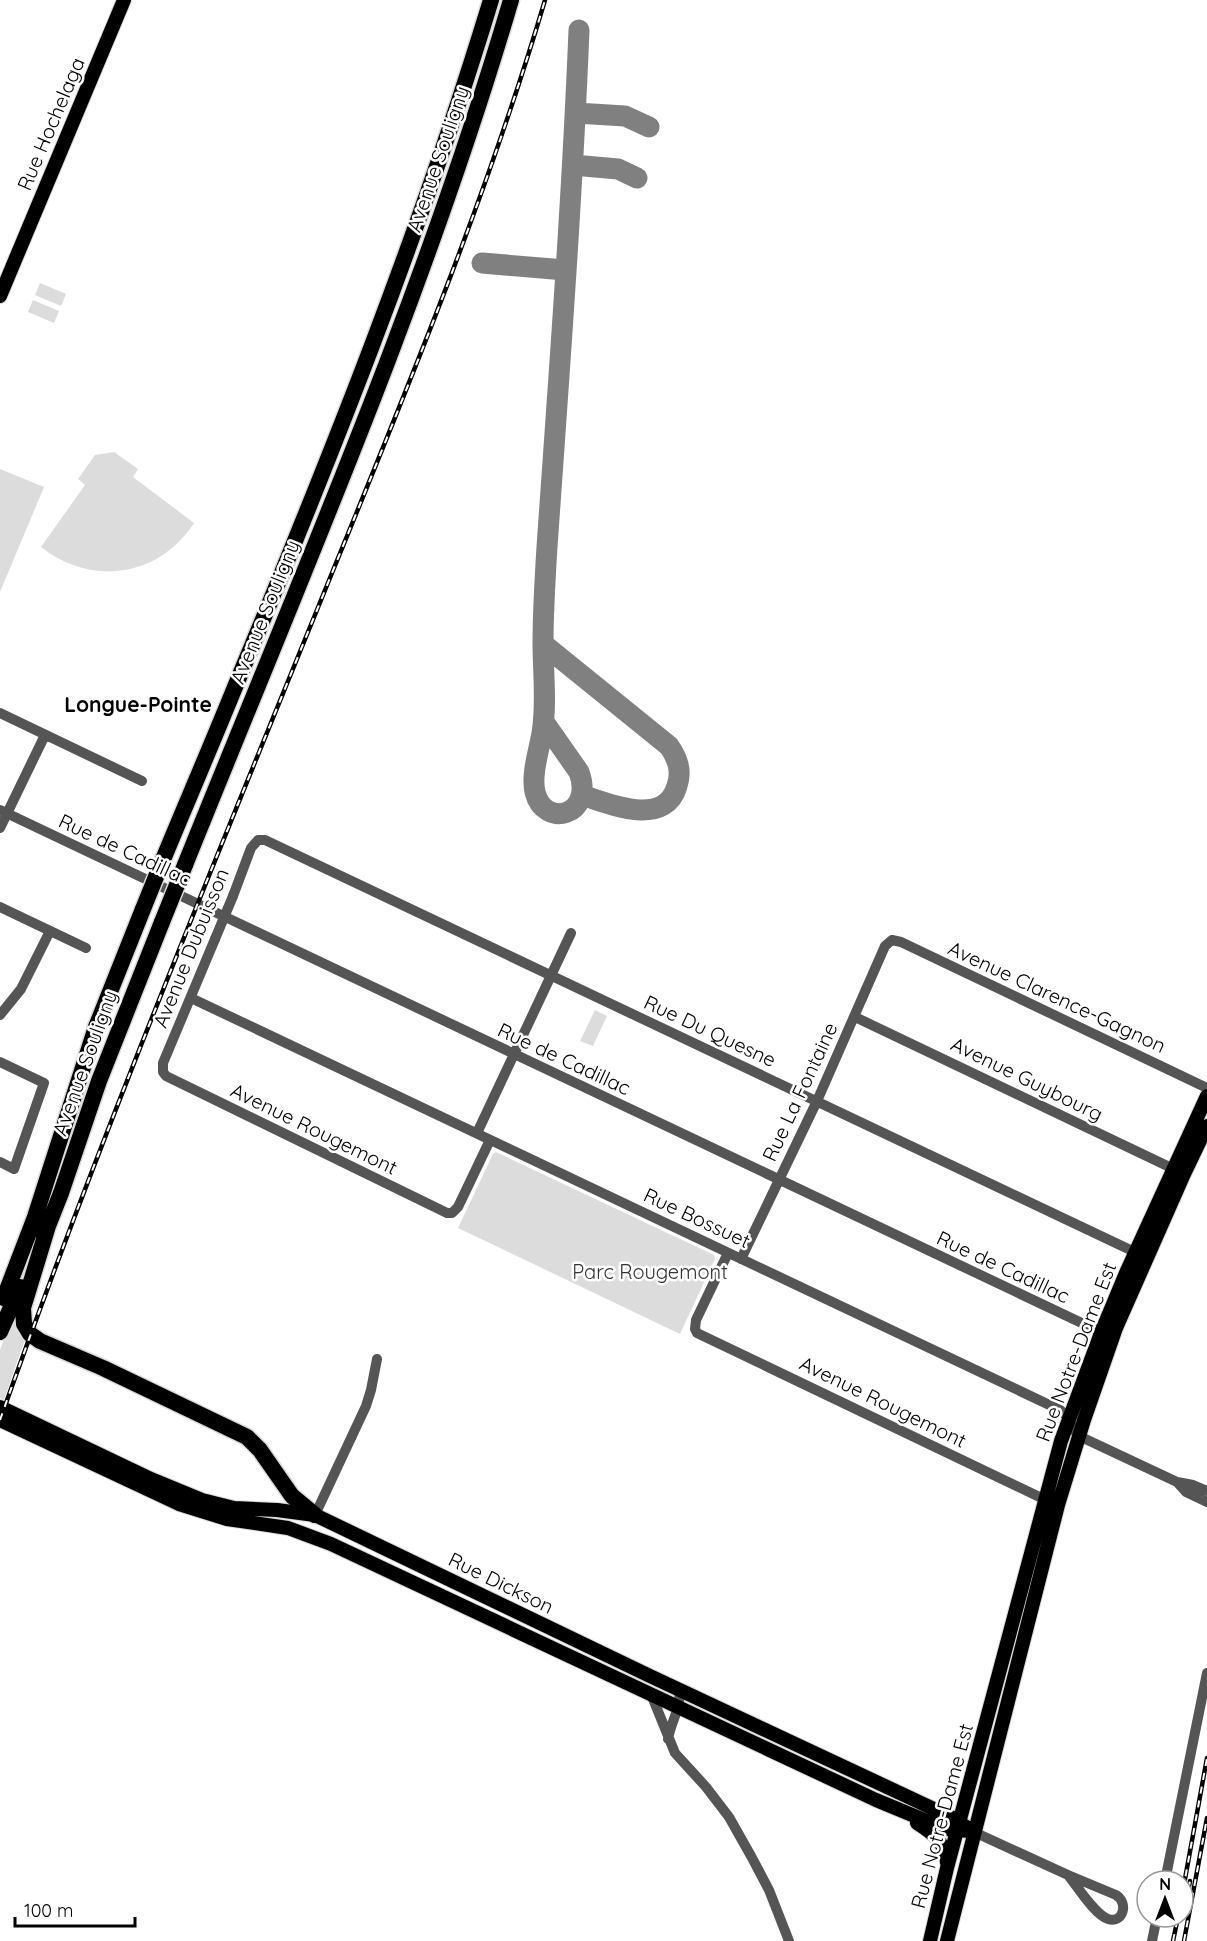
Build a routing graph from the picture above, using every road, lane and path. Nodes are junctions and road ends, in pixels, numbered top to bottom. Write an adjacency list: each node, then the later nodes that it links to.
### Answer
1 (124, 0): 4 (main road, Rue Hochelaga)
2 (490, 0): 32 (highway, Avenue Souligny, bridge)
3 (511, 0): 32 (highway, Avenue Souligny, bridge)
4 (0, 296)
5 (0, 713): 6 (street)
6 (45, 735): 7 (street); 8 (street)
7 (142, 781)
8 (3, 812): 9 (street); 20 (street, Rue de Cadillac)
9 (0, 828)
10 (258, 840): 16 (street, Rue Du Quesne); 17 (street, Avenue Dubuisson, bridge)
11 (0, 907): 12 (street)
12 (50, 931): 15 (street); 18 (street)
13 (571, 933): 16 (street)
14 (892, 940): 19 (street, Rue La Fontaine); 23 (street, Avenue Clarence-Gagnon)
15 (86, 948)
16 (552, 976): 20 (street); 25 (street, Rue Du Quesne)
17 (191, 998): 22 (street, Avenue Dubuisson); 27 (street, Rue Bossuet)
18 (0, 1015)
19 (855, 1017): 25 (street, Rue La Fontaine); 30 (street, Avenue Guybourg)
20 (515, 1055): 27 (street); 31 (street, Rue de Cadillac)
21 (0, 1062): 29 (street)
22 (163, 1072): 28 (street, Avenue Rougemont)
23 (1207, 1088)
24 (1207, 1096): 30 (main road, Rue Notre-Dame Est)
25 (817, 1101): 31 (street, Rue La Fontaine); 34 (street, Rue Du Quesne)
26 (1207, 1126): 30 (main road, Rue Notre-Dame Est)
27 (477, 1133): 28 (street, Rue Bossuet)
28 (490, 1140): 33 (street, Rue Bossuet)
29 (0, 1162)
30 (1178, 1171): 34 (main road, Rue Notre-Dame Est)
31 (779, 1180): 35 (street, Rue La Fontaine); 39 (street, Rue de Cadillac)
32 (42, 1221): 36 (highway); 37 (highway, Avenue Souligny); 38 (highway, Avenue Souligny); 49 (highway)
33 (728, 1253): 35 (street, Rue Bossuet); 47 (street, Avenue Rougemont)
34 (1141, 1255): 39 (main road, Rue Notre-Dame Est)
35 (741, 1259): 42 (street, Rue Bossuet)
36 (0, 1282)
37 (0, 1308)
38 (0, 1332)
39 (1107, 1335): 42 (main road, Rue Notre-Dame Est); 44 (main road, Rue Notre-Dame Est)
40 (377, 1359): 49 (street)
41 (0, 1407): 49 (main road, Rue Dickson)
42 (1069, 1418): 44 (street, Rue Bossuet); 47 (main road, Rue Notre-Dame Est)
43 (0, 1420): 50 (main road, Rue Dickson)
44 (1079, 1436): 45 (street); 47 (main road, Rue Notre-Dame Est)
45 (1177, 1482): 46 (street); 48 (street)
46 (1207, 1491)
47 (1051, 1502): 51 (main road, Rue Notre-Dame Est)
48 (1207, 1502)
49 (315, 1515): 50 (main road); 53 (main road, Rue Dickson)
50 (215, 1516): 54 (main road, Rue Dickson)
51 (1018, 1633): 62 (main road, Rue Notre-Dame Est); 63 (main road, Rue Notre-Dame Est)
52 (1207, 1672): 65 (street)
53 (679, 1689): 55 (street); 56 (main road, Rue Dickson)
54 (651, 1694): 55 (main road, Rue Dickson); 59 (street)
55 (679, 1707): 57 (main road, Rue Dickson); 59 (street)
56 (741, 1718): 57 (main road); 58 (main road, Rue Dickson)
57 (734, 1733): 60 (main road, Rue Dickson)
58 (784, 1738): 60 (main road); 62 (main road, Rue Dickson)
59 (668, 1739): 67 (street)
60 (778, 1754): 61 (main road, Rue Dickson)
61 (876, 1800): 62 (main road, Rue Dickson); 64 (main road)
62 (959, 1826): 63 (main road, Rue Dickson); 64 (main road, Rue Notre-Dame Est)
63 (974, 1832): 66 (street, Rue Dickson); 69 (main road, Rue Notre-Dame Est)
64 (947, 1868): 68 (main road, Rue Notre-Dame Est)
65 (1167, 1869)
66 (1068, 1875): 66 (street, Rue Dickson)
67 (789, 1941)
68 (930, 1941)
69 (947, 1941)

